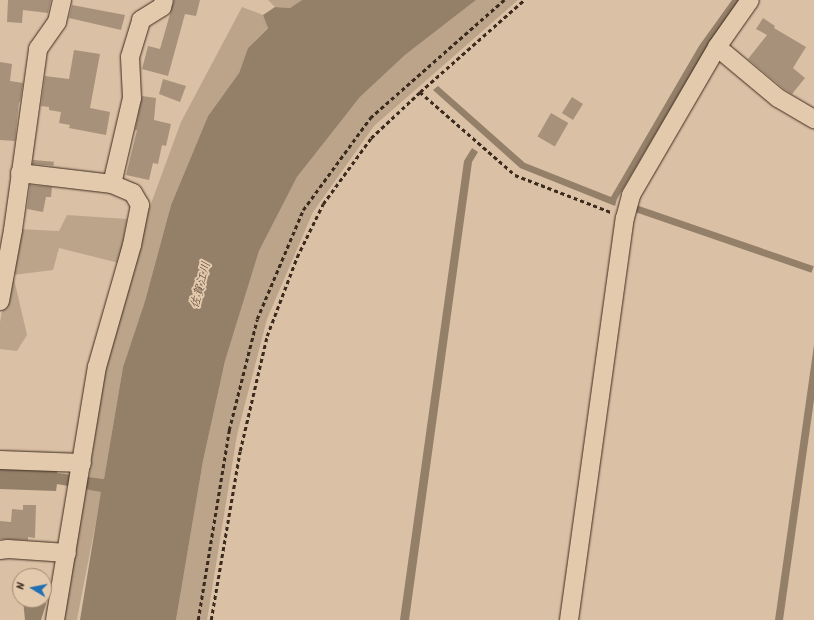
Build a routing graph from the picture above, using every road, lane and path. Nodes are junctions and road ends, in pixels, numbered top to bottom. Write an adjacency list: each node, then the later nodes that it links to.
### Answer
1 (62, 0): 9 (street)
2 (164, 0): 10 (street)
3 (504, 0): 18 (path)
4 (524, 0): 7 (path)
5 (750, 0): 6 (street)
6 (716, 47): 8 (street); 11 (street)
7 (420, 92): 11 (path); 19 (path)
8 (814, 119)
9 (20, 173): 10 (street); 12 (street)
10 (112, 184): 14 (street)
11 (626, 218): 20 (street)
12 (0, 301)
13 (0, 460): 14 (street)
14 (81, 466): 16 (street)
15 (0, 550): 16 (street)
16 (67, 553): 17 (street)
17 (55, 620)
18 (198, 620)
19 (212, 620)
20 (569, 620)

